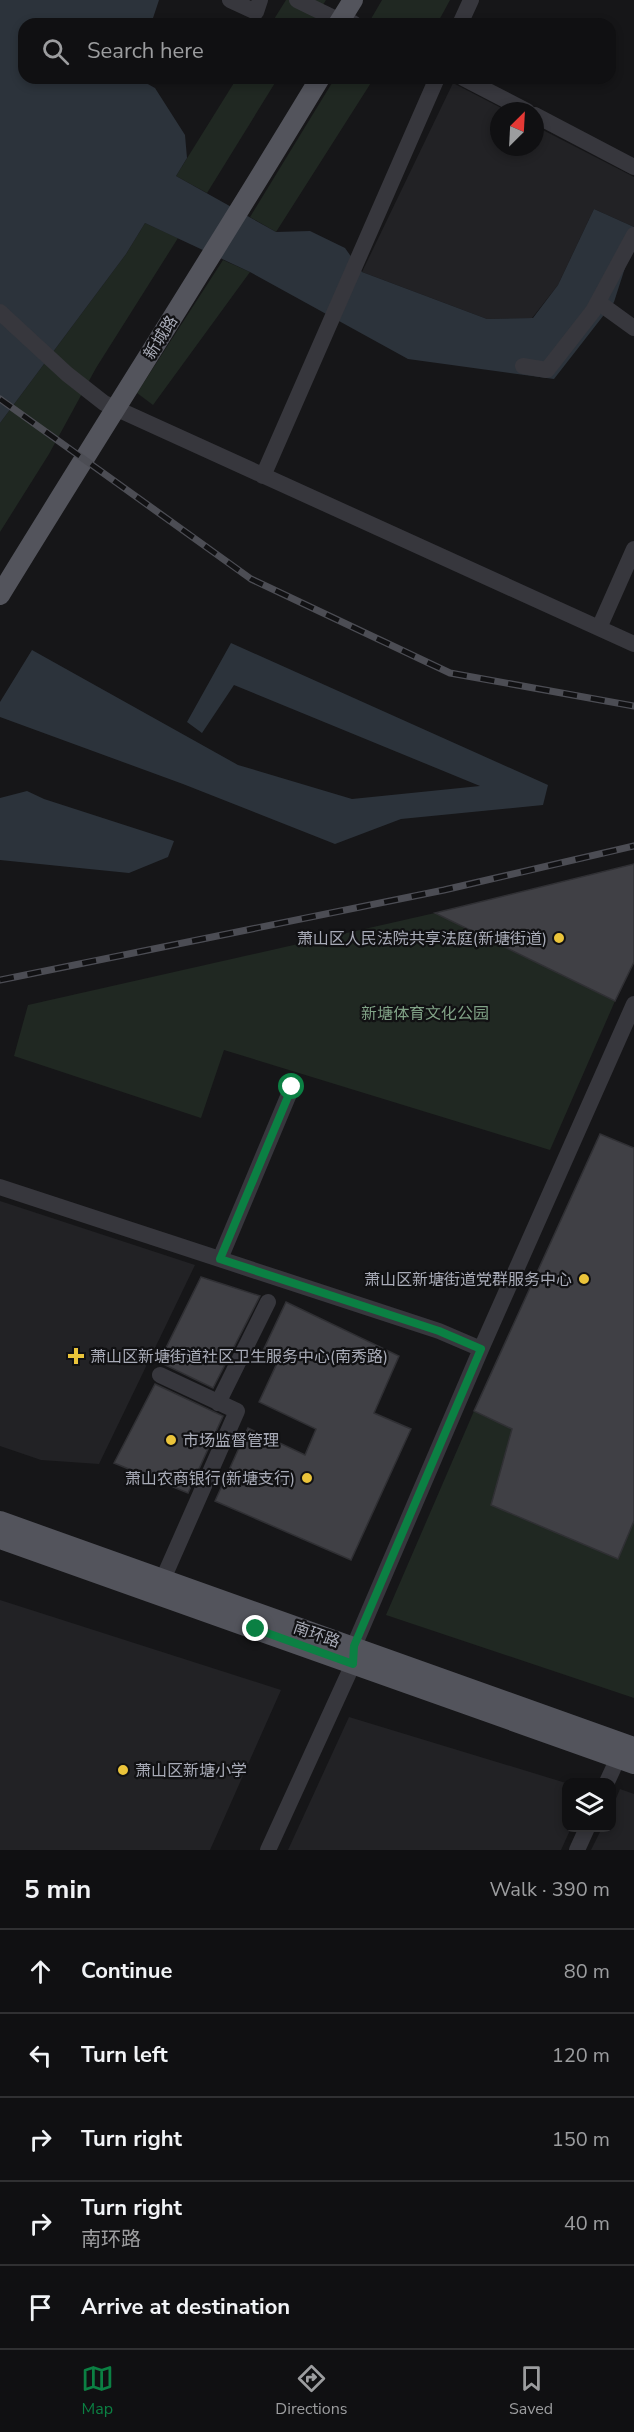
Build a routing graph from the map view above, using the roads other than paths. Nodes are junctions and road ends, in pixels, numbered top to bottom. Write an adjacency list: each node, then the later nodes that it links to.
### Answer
1 (230, 0): 2 (street)
2 (260, 0)
3 (297, 0): 7 (street)
4 (353, 0): 8 (main road)
5 (367, 0): 9 (main road)
6 (471, 0): 10 (street)
7 (337, 18)
8 (349, 18)
9 (352, 18)
10 (463, 18)
11 (302, 84): 23 (main road, 新城路)
12 (316, 84): 23 (main road, 新城路)
13 (434, 84): 24 (street)
14 (475, 84): 15 (street)
15 (510, 102)
16 (544, 120): 17 (street)
17 (634, 167)
18 (634, 235): 19 (street)
19 (598, 303): 21 (street); 22 (street)
20 (0, 312): 23 (street)
21 (634, 328)
22 (523, 366)
23 (109, 406): 24 (street); 26 (main road, 新城路); 27 (main road, 新城路)
24 (263, 476): 28 (street)
25 (634, 549): 28 (street)
26 (0, 572)
27 (0, 595)
28 (599, 628): 29 (street)
29 (634, 644)
30 (634, 1004): 35 (street)
31 (292, 1087): 33 (street)
32 (0, 1187): 33 (street)
33 (220, 1259): 35 (street)
34 (268, 1302): 37 (street)
35 (481, 1349): 41 (street)
36 (160, 1375): 37 (street)
37 (218, 1403): 40 (street)
38 (0, 1521): 40 (main road, 南环路)
39 (0, 1539): 41 (main road, 南环路)
40 (163, 1579): 41 (main road, 南环路)
41 (353, 1655): 42 (main road, 南环路); 45 (street)
42 (629, 1756): 43 (street)
43 (611, 1778)
44 (585, 1832): 46 (street)
45 (268, 1850)
46 (577, 1850)

